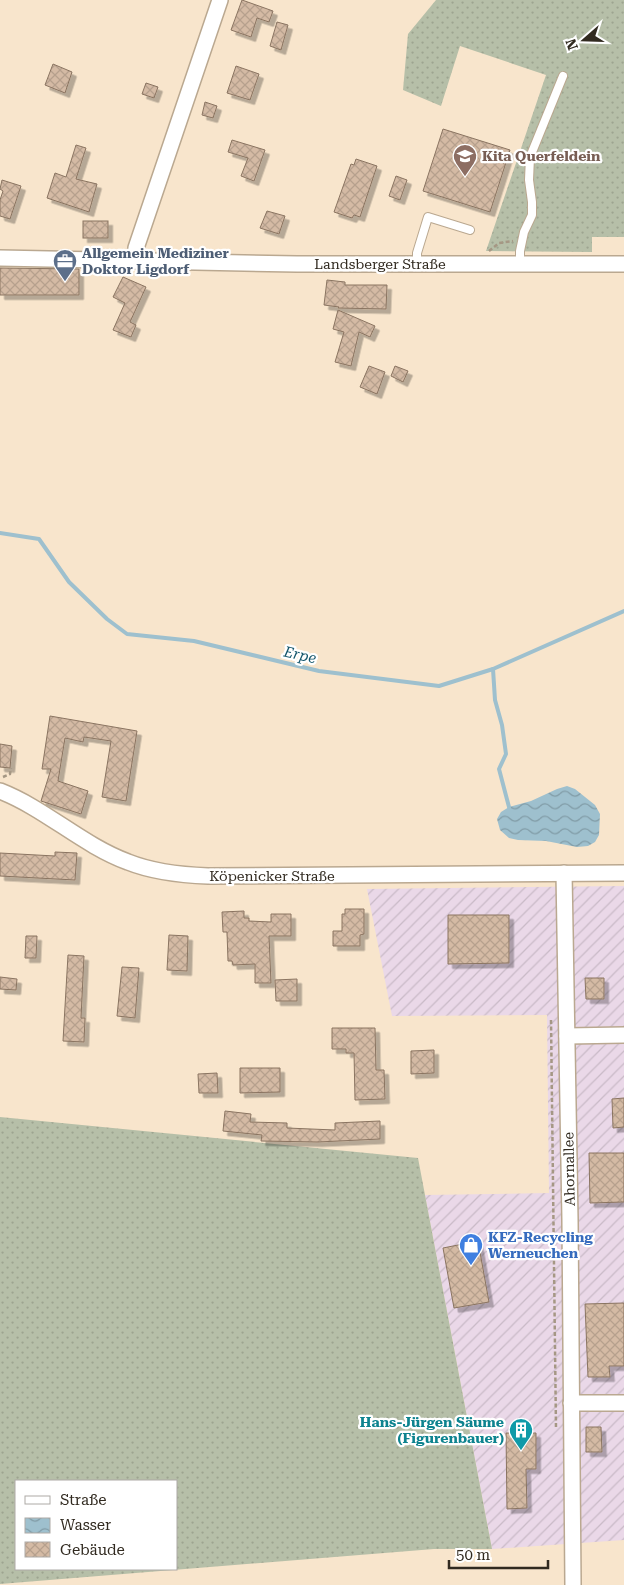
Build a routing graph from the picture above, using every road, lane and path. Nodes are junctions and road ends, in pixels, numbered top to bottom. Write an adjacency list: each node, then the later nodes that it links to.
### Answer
1 (220, 0): 6 (street)
2 (563, 76): 4 (lane)
3 (470, 230): 7 (lane)
4 (522, 241): 8 (path); 9 (lane)
5 (0, 258): 6 (street, Landsberger Straße)
6 (136, 261): 7 (street, Landsberger Straße)
7 (417, 263): 8 (street, Landsberger Straße)
8 (480, 264): 9 (street, Landsberger Straße)
9 (520, 264): 10 (street, Landsberger Straße)
10 (624, 264)
11 (11, 768): 12 (path)
12 (2, 784): 13 (street, Köpenicker Straße)
13 (564, 873): 14 (street, Köpenicker Straße); 17 (street, Ahornallee)
14 (624, 873)
15 (551, 1015): 20 (path)
16 (624, 1035): 17 (street)
17 (567, 1036): 18 (street, Ahornallee)
18 (571, 1403): 19 (street); 21 (street, Ahornallee)
19 (624, 1403)
20 (556, 1433)
21 (573, 1585)

